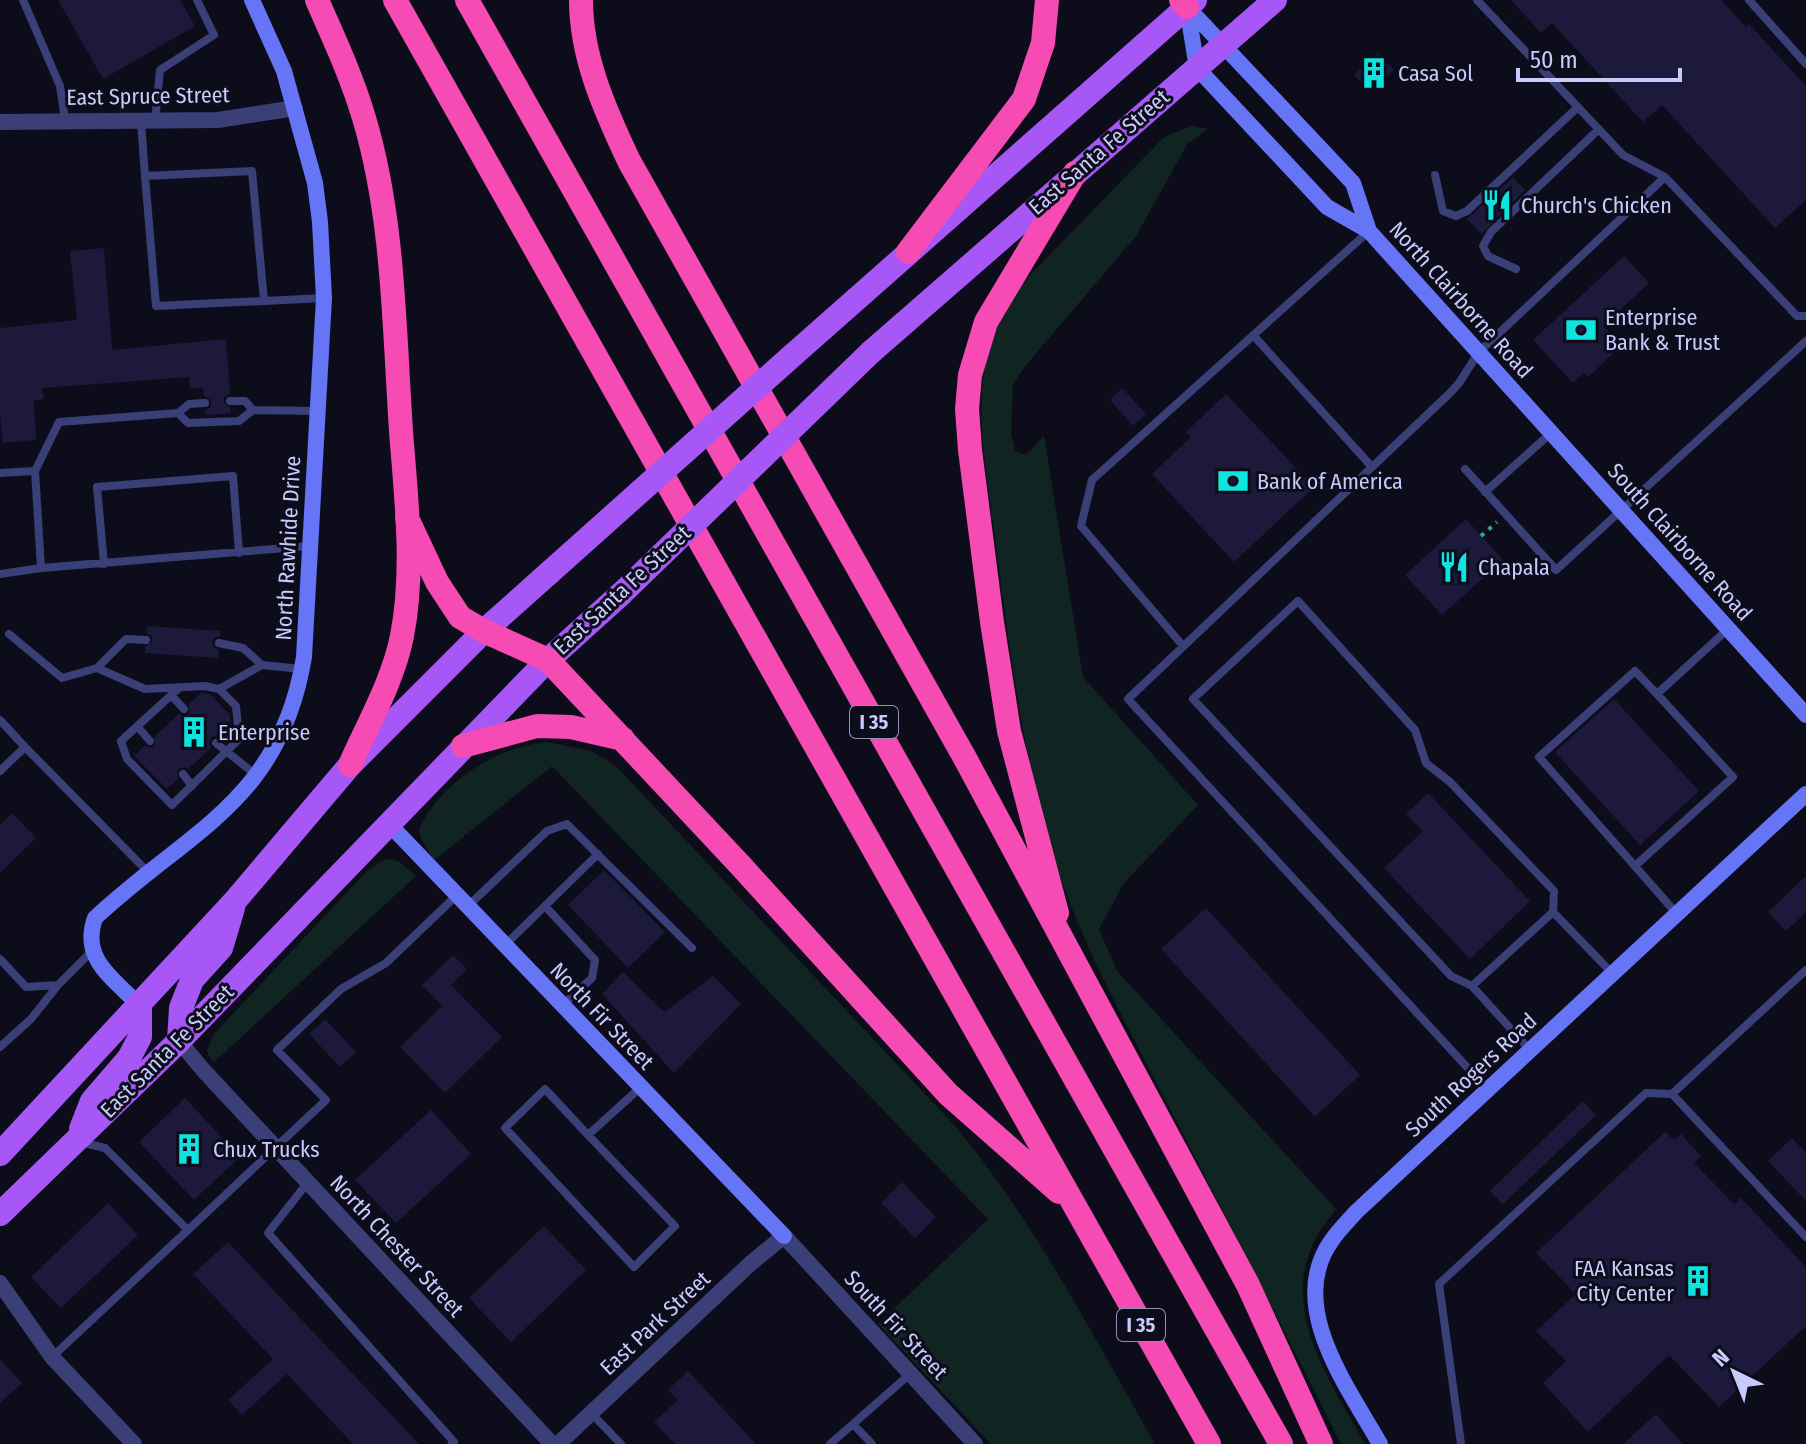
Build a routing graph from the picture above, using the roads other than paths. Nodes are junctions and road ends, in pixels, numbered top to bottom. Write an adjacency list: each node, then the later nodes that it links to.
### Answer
1 (23, 0): 18 (lane)
2 (197, 0): 20 (lane)
3 (252, 0): 17 (main road, North Rawhide Drive)
4 (317, 0): 48 (highway)
5 (395, 0): 115 (highway, I 35)
6 (467, 0): 133 (highway, I 35)
7 (581, 0): 93 (highway)
8 (1047, 0): 27 (highway)
9 (1275, 0): 13 (main road, East Santa Fe Street)
10 (1477, 0): 16 (lane)
11 (1749, 0): 14 (lane)
12 (1188, 2): 13 (main road, North Clairborne Road); 15 (main road); 27 (main road)
13 (1224, 45): 15 (main road, East Santa Fe Street); 26 (main road, North Clairborne Road)
14 (1806, 64)
15 (1197, 68): 22 (main road, East Santa Fe Street); 26 (main road, North Clairborne Road)
16 (1578, 107): 21 (lane); 23 (lane)
17 (295, 108): 20 (street, East Spruce Street); 29 (main road, North Rawhide Drive)
18 (65, 120): 19 (street, East Spruce Street); 20 (street, East Spruce Street)
19 (0, 122)
20 (148, 122): 24 (lane)
21 (1599, 129): 25 (lane); 28 (lane)
22 (1075, 173): 60 (main road, East Santa Fe Street, bridge); 93 (highway)
23 (1435, 175)
24 (145, 176): 30 (lane); 30 (lane)
25 (1665, 177): 31 (lane); 34 (lane)
26 (1369, 231): 32 (lane); 34 (main road, North Clairborne Road)
27 (908, 252): 55 (main road, bridge)
28 (1516, 269)
29 (324, 298): 30 (lane); 39 (main road, North Rawhide Drive)
30 (264, 301)
31 (1806, 316)
32 (1253, 335): 42 (lane); 59 (lane)
33 (1806, 341): 47 (lane)
34 (1479, 352): 35 (main road, North Clairborne Road); 42 (lane)
35 (1520, 398): 41 (main road, South Clairborne Road)
36 (230, 401): 38 (lane)
37 (205, 403): 40 (lane)
38 (253, 410): 39 (lane); 40 (lane)
39 (316, 411): 49 (main road, North Rawhide Drive)
40 (178, 413): 44 (lane)
41 (1552, 433): 46 (lane); 47 (main road, South Clairborne Road)
42 (1372, 467): 59 (lane)
43 (1465, 469): 46 (lane)
44 (35, 471): 45 (lane); 52 (lane)
45 (0, 473)
46 (1485, 492): 47 (lane)
47 (1622, 510): 54 (main road, South Clairborne Road)
48 (407, 518): 55 (highway); 78 (highway)
49 (310, 546): 50 (lane); 63 (main road, North Rawhide Drive)
50 (239, 553): 51 (lane); 51 (lane)
51 (104, 564): 52 (lane)
52 (41, 568): 53 (lane)
53 (0, 574)
54 (1729, 629): 66 (lane); 69 (main road, South Clairborne Road)
55 (484, 631): 60 (highway); 78 (main road)
56 (9, 634): 62 (lane)
57 (146, 640): 62 (lane)
58 (219, 643): 61 (lane)
59 (1183, 646): 108 (lane)
60 (548, 660): 72 (highway); 75 (main road, East Santa Fe Street)
61 (262, 665): 63 (lane); 65 (lane)
62 (97, 668): 64 (lane)
63 (302, 669): 81 (main road, North Rawhide Drive)
64 (179, 688): 65 (lane); 67 (lane)
65 (219, 689): 77 (lane)
66 (1657, 694): 86 (lane); 86 (lane)
67 (171, 695): 68 (lane); 71 (lane)
68 (184, 709)
69 (1804, 709)
70 (0, 720): 76 (lane)
71 (137, 726): 73 (lane); 82 (lane)
72 (623, 739): 75 (highway); 115 (highway)
73 (150, 741)
74 (216, 743): 77 (lane)
75 (463, 746): 84 (main road, East Santa Fe Street)
76 (25, 747): 79 (lane); 87 (lane)
77 (226, 752): 81 (lane); 82 (lane)
78 (350, 765): 89 (main road)
79 (0, 771)
80 (183, 774): 82 (lane)
81 (257, 775): 87 (main road, North Rawhide Drive)
82 (192, 786)
83 (1806, 794): 92 (main road, South Rogers Road)
84 (390, 825): 88 (main road, North Fir Street); 104 (main road, East Santa Fe Street)
85 (598, 854): 88 (lane); 90 (lane); 95 (lane)
86 (1635, 866): 92 (lane)
87 (149, 873): 96 (main road, North Rawhide Drive)
88 (462, 901): 94 (main road, North Fir Street); 112 (lane)
89 (234, 902): 103 (main road); 104 (main road)
90 (545, 906): 94 (lane); 102 (lane)
91 (1553, 912): 99 (lane); 101 (lane); 101 (lane)
92 (1677, 914): 99 (main road, South Rogers Road)
93 (1062, 939): 134 (highway)
94 (504, 945): 102 (main road, North Fir Street)
95 (692, 948)
96 (92, 951): 100 (lane); 103 (main road)
97 (0, 959): 100 (lane)
98 (1806, 970): 109 (lane)
99 (1613, 974): 106 (main road, South Rogers Road)
100 (58, 985): 105 (lane)
101 (1472, 986): 106 (lane)
102 (562, 1005): 107 (main road, North Fir Street)
103 (140, 1006): 111 (main road); 113 (main road)
104 (179, 1041): 111 (main road, East Santa Fe Street); 112 (street, North Chester Street)
105 (0, 1047)
106 (1530, 1050): 108 (main road, South Rogers Road)
107 (641, 1087): 110 (lane); 118 (main road, North Fir Street)
108 (1488, 1090): 135 (main road, South Rogers Road)
109 (1672, 1094): 119 (lane); 136 (lane)
110 (588, 1135): 110 (lane)
111 (76, 1141): 116 (main road, East Santa Fe Street); 117 (lane)
112 (276, 1149): 114 (street, North Chester Street); 117 (lane)
113 (0, 1154)
114 (308, 1182): 126 (lane); 127 (street, North Chester Street)
115 (1074, 1205): 132 (highway, I 35)
116 (0, 1214)
117 (188, 1230): 121 (lane)
118 (784, 1236): 122 (street, South Fir Street); 123 (street, East Park Street)
119 (1806, 1237)
120 (0, 1283): 121 (street)
121 (52, 1357): 125 (street)
122 (910, 1373): 124 (lane); 131 (street, South Fir Street)
123 (591, 1413): 127 (street, East Park Street); 128 (lane)
124 (853, 1424): 129 (lane); 130 (lane)
125 (131, 1443)
126 (452, 1444)
127 (555, 1444)
128 (621, 1444)
129 (830, 1444)
130 (872, 1444)
131 (975, 1444)
132 (1209, 1444)
133 (1281, 1444)
134 (1321, 1444)
135 (1380, 1444)
136 (1461, 1444)

